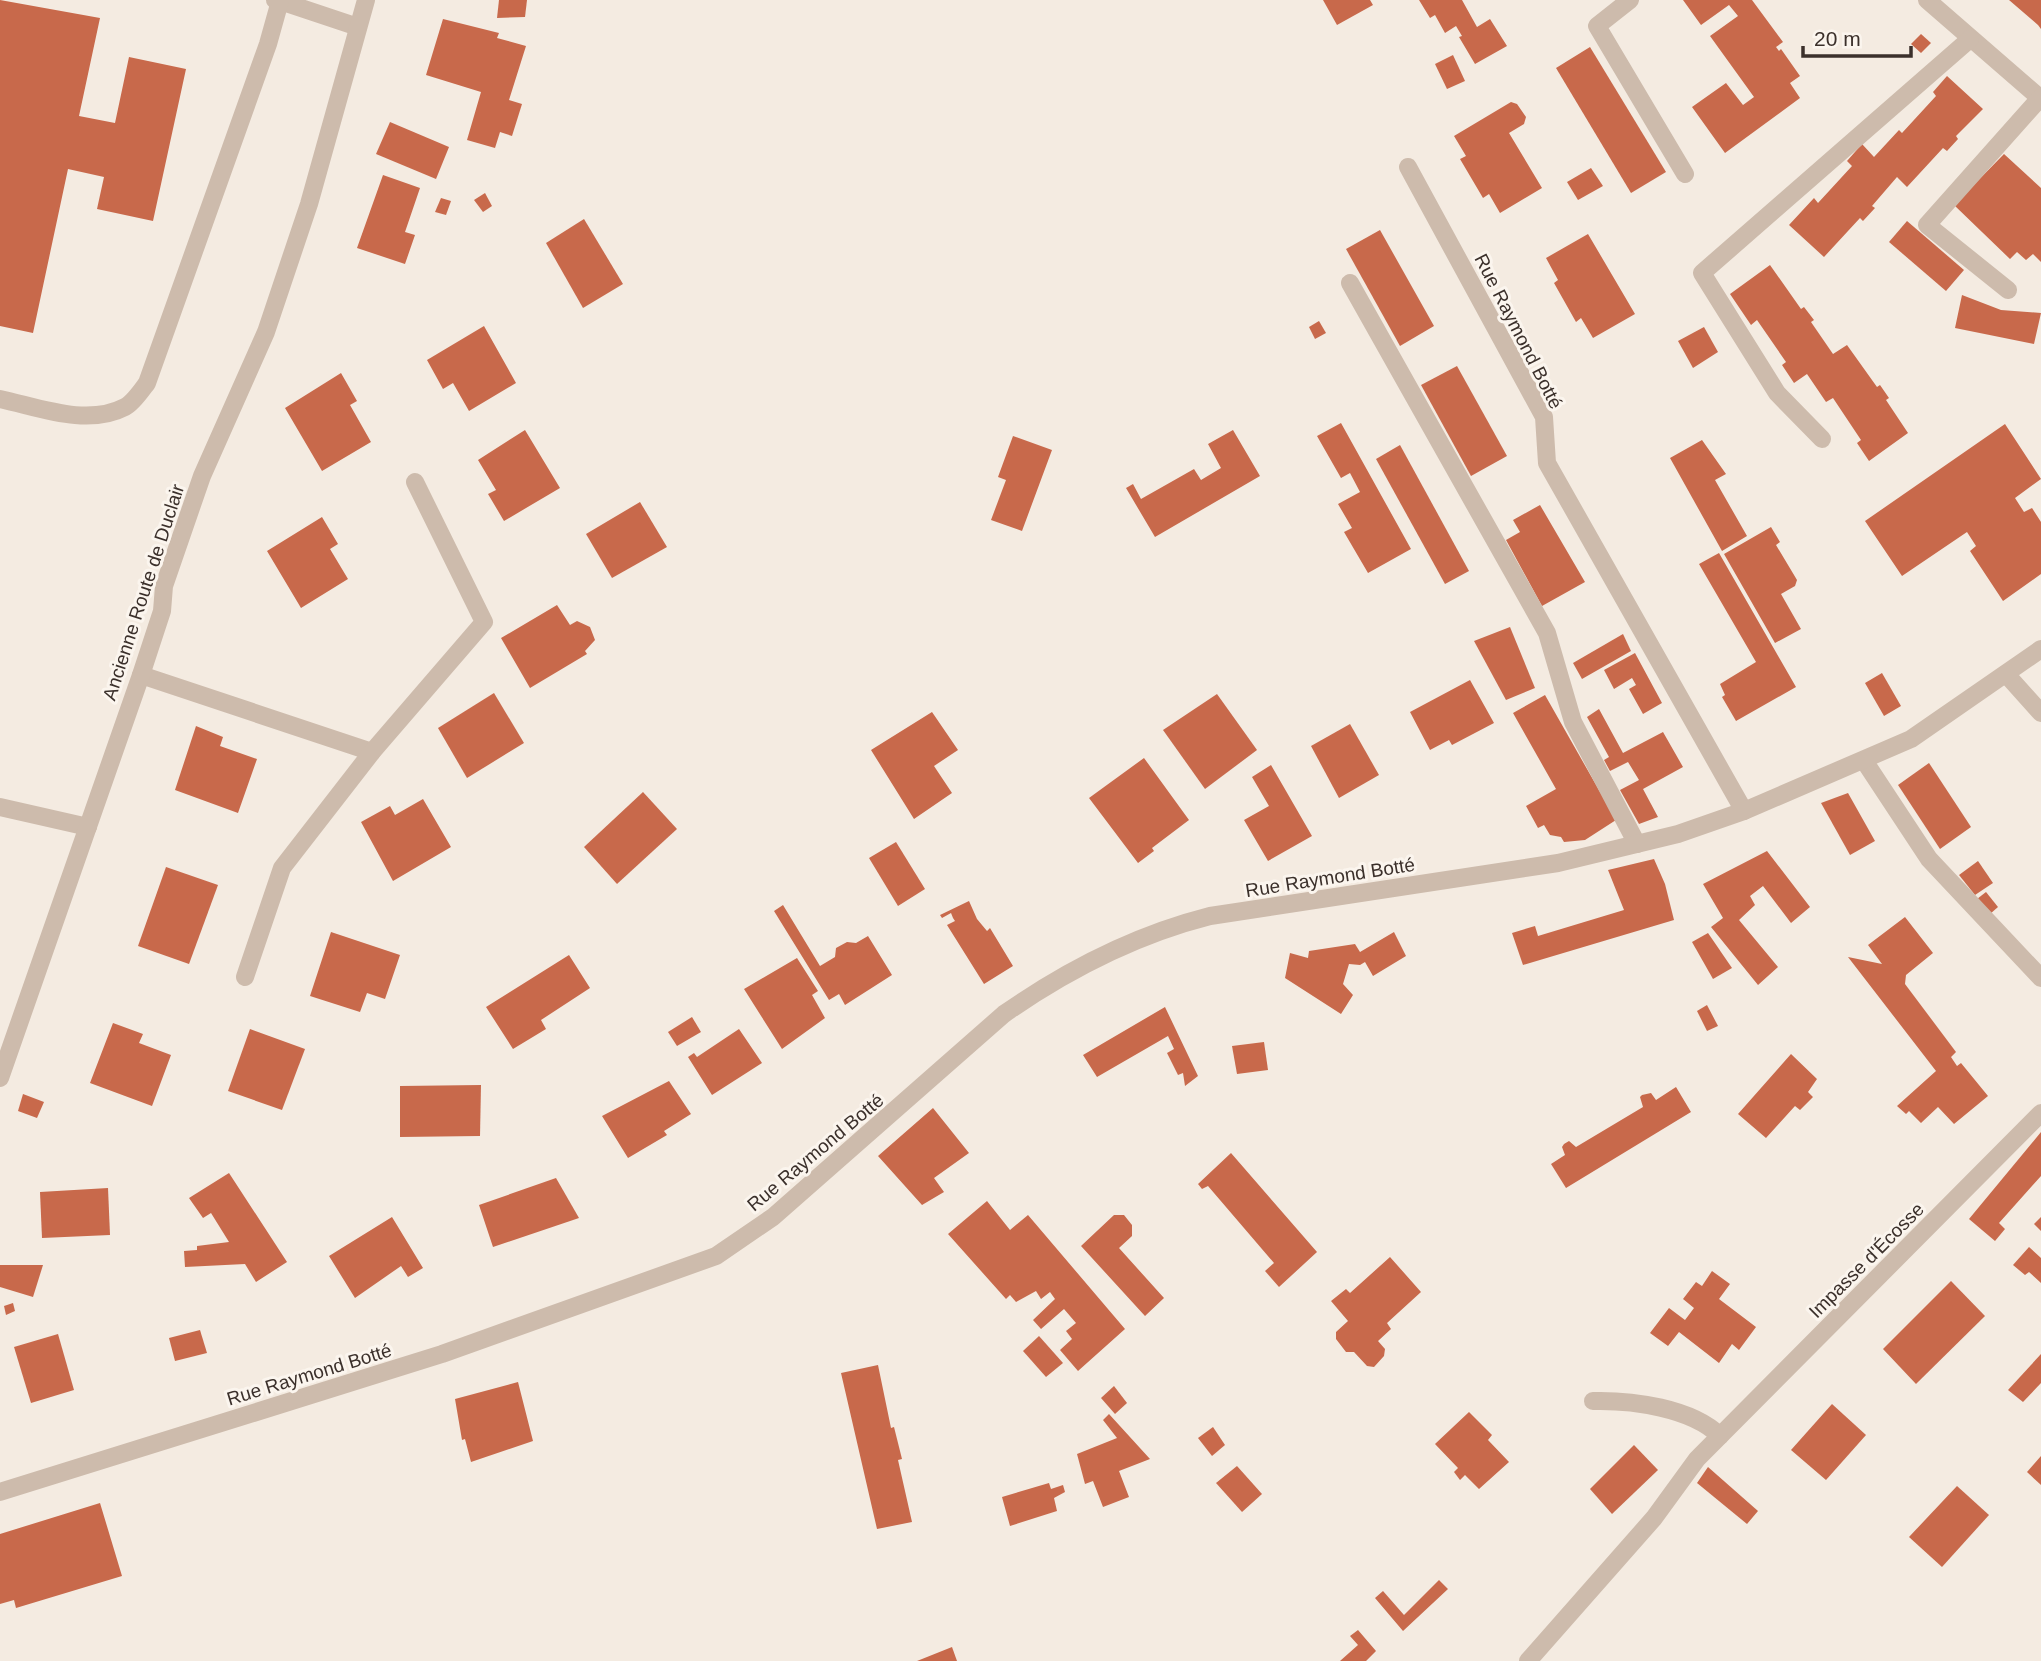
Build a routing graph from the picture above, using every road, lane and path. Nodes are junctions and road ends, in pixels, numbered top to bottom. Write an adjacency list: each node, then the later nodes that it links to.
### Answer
1 (366, 0): 5 (street, Ancienne Route de Duclair)
2 (1630, 0): 9 (street)
3 (1927, 0): 6 (street)
4 (277, 1): 5 (street); 12 (street)
5 (358, 27): 17 (street, Ancienne Route de Duclair)
6 (1970, 39): 7 (street); 13 (street)
7 (2040, 98): 11 (street)
8 (1408, 167): 22 (street, Rue Raymond Botté)
9 (1685, 174)
10 (1350, 283): 24 (street)
11 (2008, 290)
12 (0, 399)
13 (1822, 439)
14 (415, 482): 19 (street)
15 (2041, 649): 16 (street, Rue Raymond Botté)
16 (2006, 674): 18 (street); 20 (street, Rue Raymond Botté)
17 (141, 675): 19 (street); 23 (street, Ancienne Route de Duclair)
18 (2041, 713)
19 (372, 752): 25 (street)
20 (1865, 762): 22 (street, Rue Raymond Botté); 26 (street)
21 (0, 807): 23 (street)
22 (1744, 811): 24 (street, Rue Raymond Botté)
23 (88, 827): 27 (street, Ancienne Route de Duclair)
24 (1637, 844): 31 (street, Rue Raymond Botté)
25 (245, 977)
26 (2041, 978)
27 (0, 1078)
28 (2041, 1114): 30 (street, Impasse d'Écosse)
29 (1594, 1401): 30 (street)
30 (1720, 1436): 32 (street, Impasse d'Écosse)
31 (0, 1492)
32 (1528, 1661)

